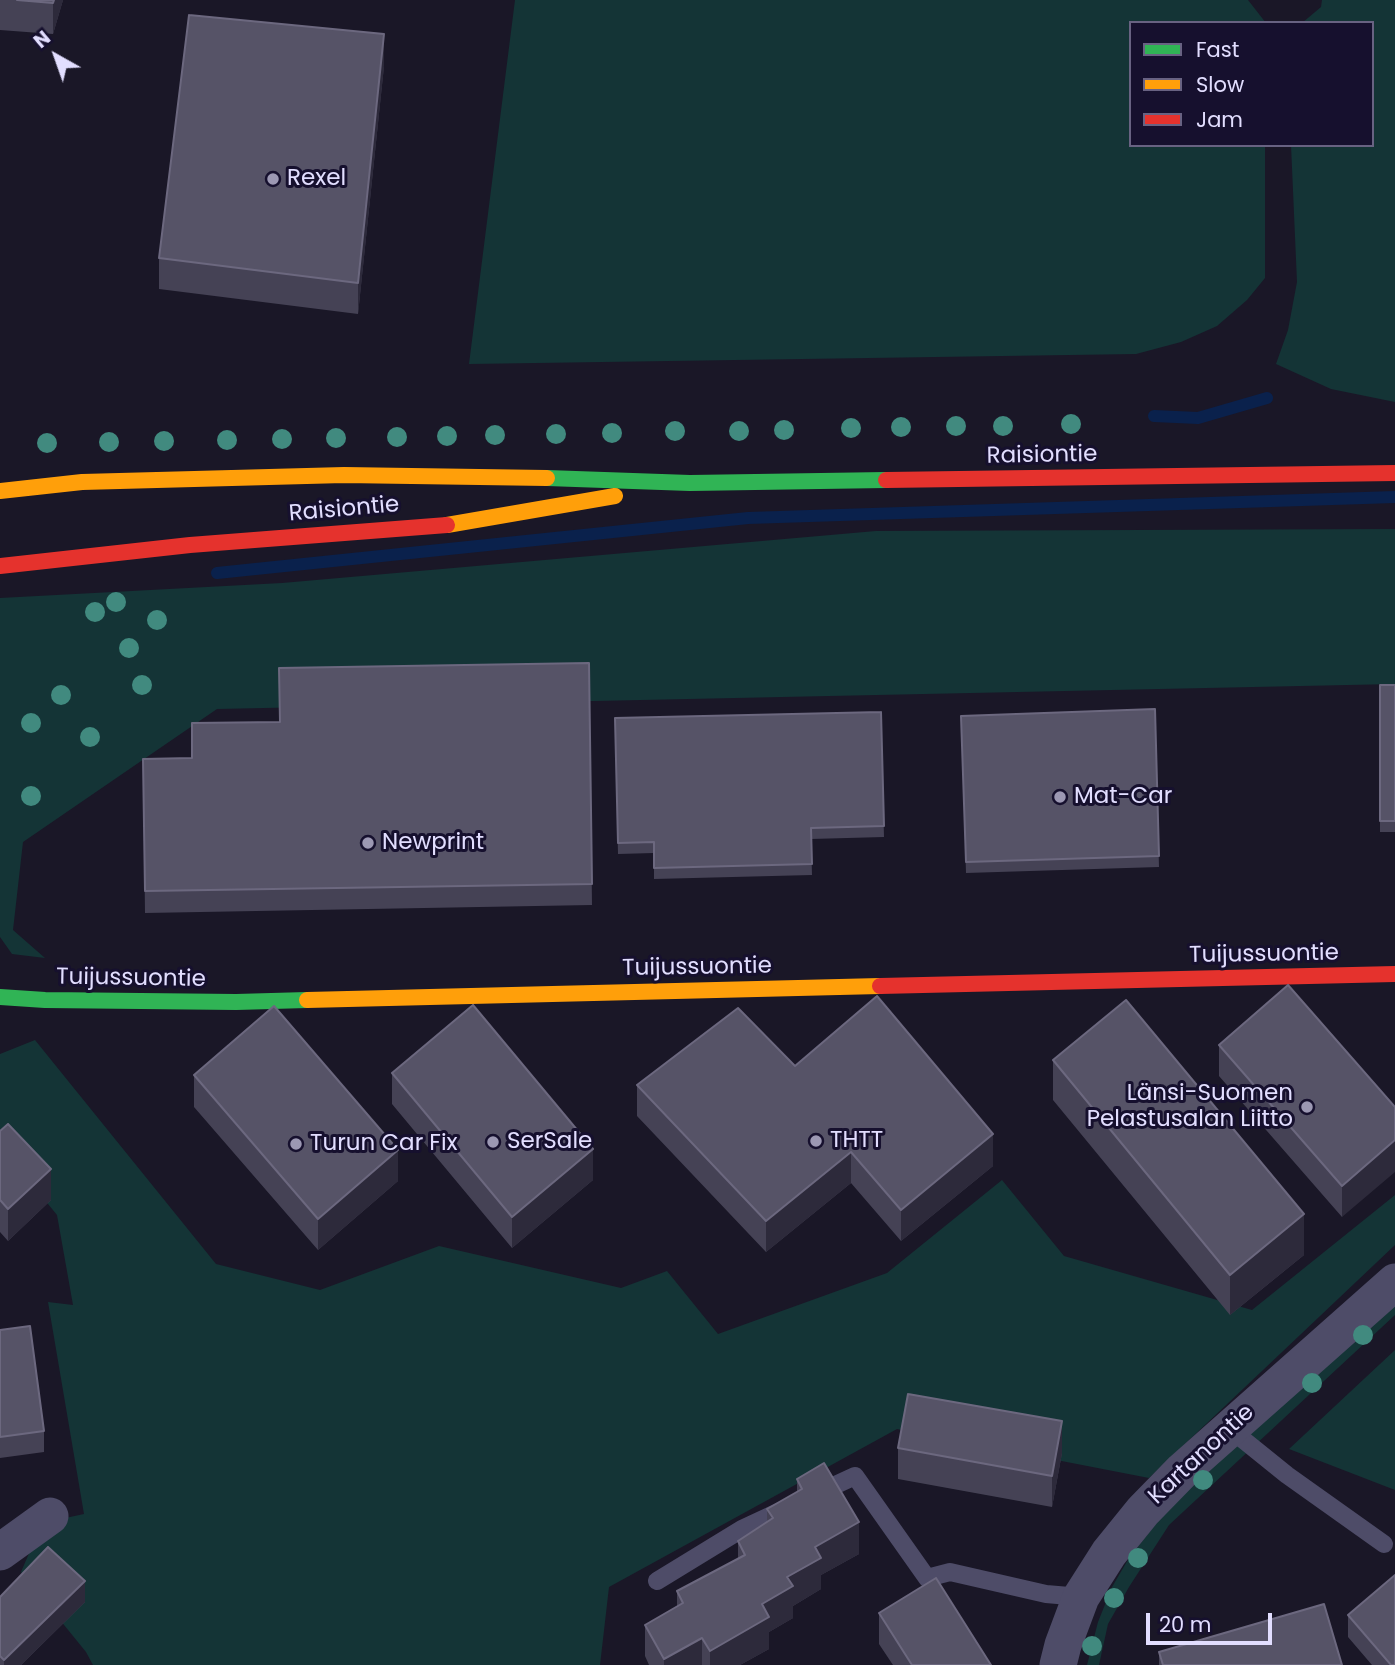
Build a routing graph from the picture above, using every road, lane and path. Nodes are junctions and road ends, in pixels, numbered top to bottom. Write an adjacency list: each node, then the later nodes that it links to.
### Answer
1 (1395, 473): 2 (main road, Raisiontie)
2 (690, 483): 3 (main road, Raisiontie); 4 (main road, Raisiontie)
3 (0, 491)
4 (0, 566)
5 (1395, 974): 6 (main road, Tuijussuontie)
6 (0, 997)
7 (1395, 1282): 8 (street, Kartanontie)
8 (1230, 1429): 10 (lane); 13 (street, Kartanontie)
9 (51, 1516): 11 (street)
10 (1384, 1544)
11 (0, 1552)
12 (657, 1581): 13 (lane)
13 (1081, 1597): 14 (street, Kartanontie)
14 (1058, 1665)

